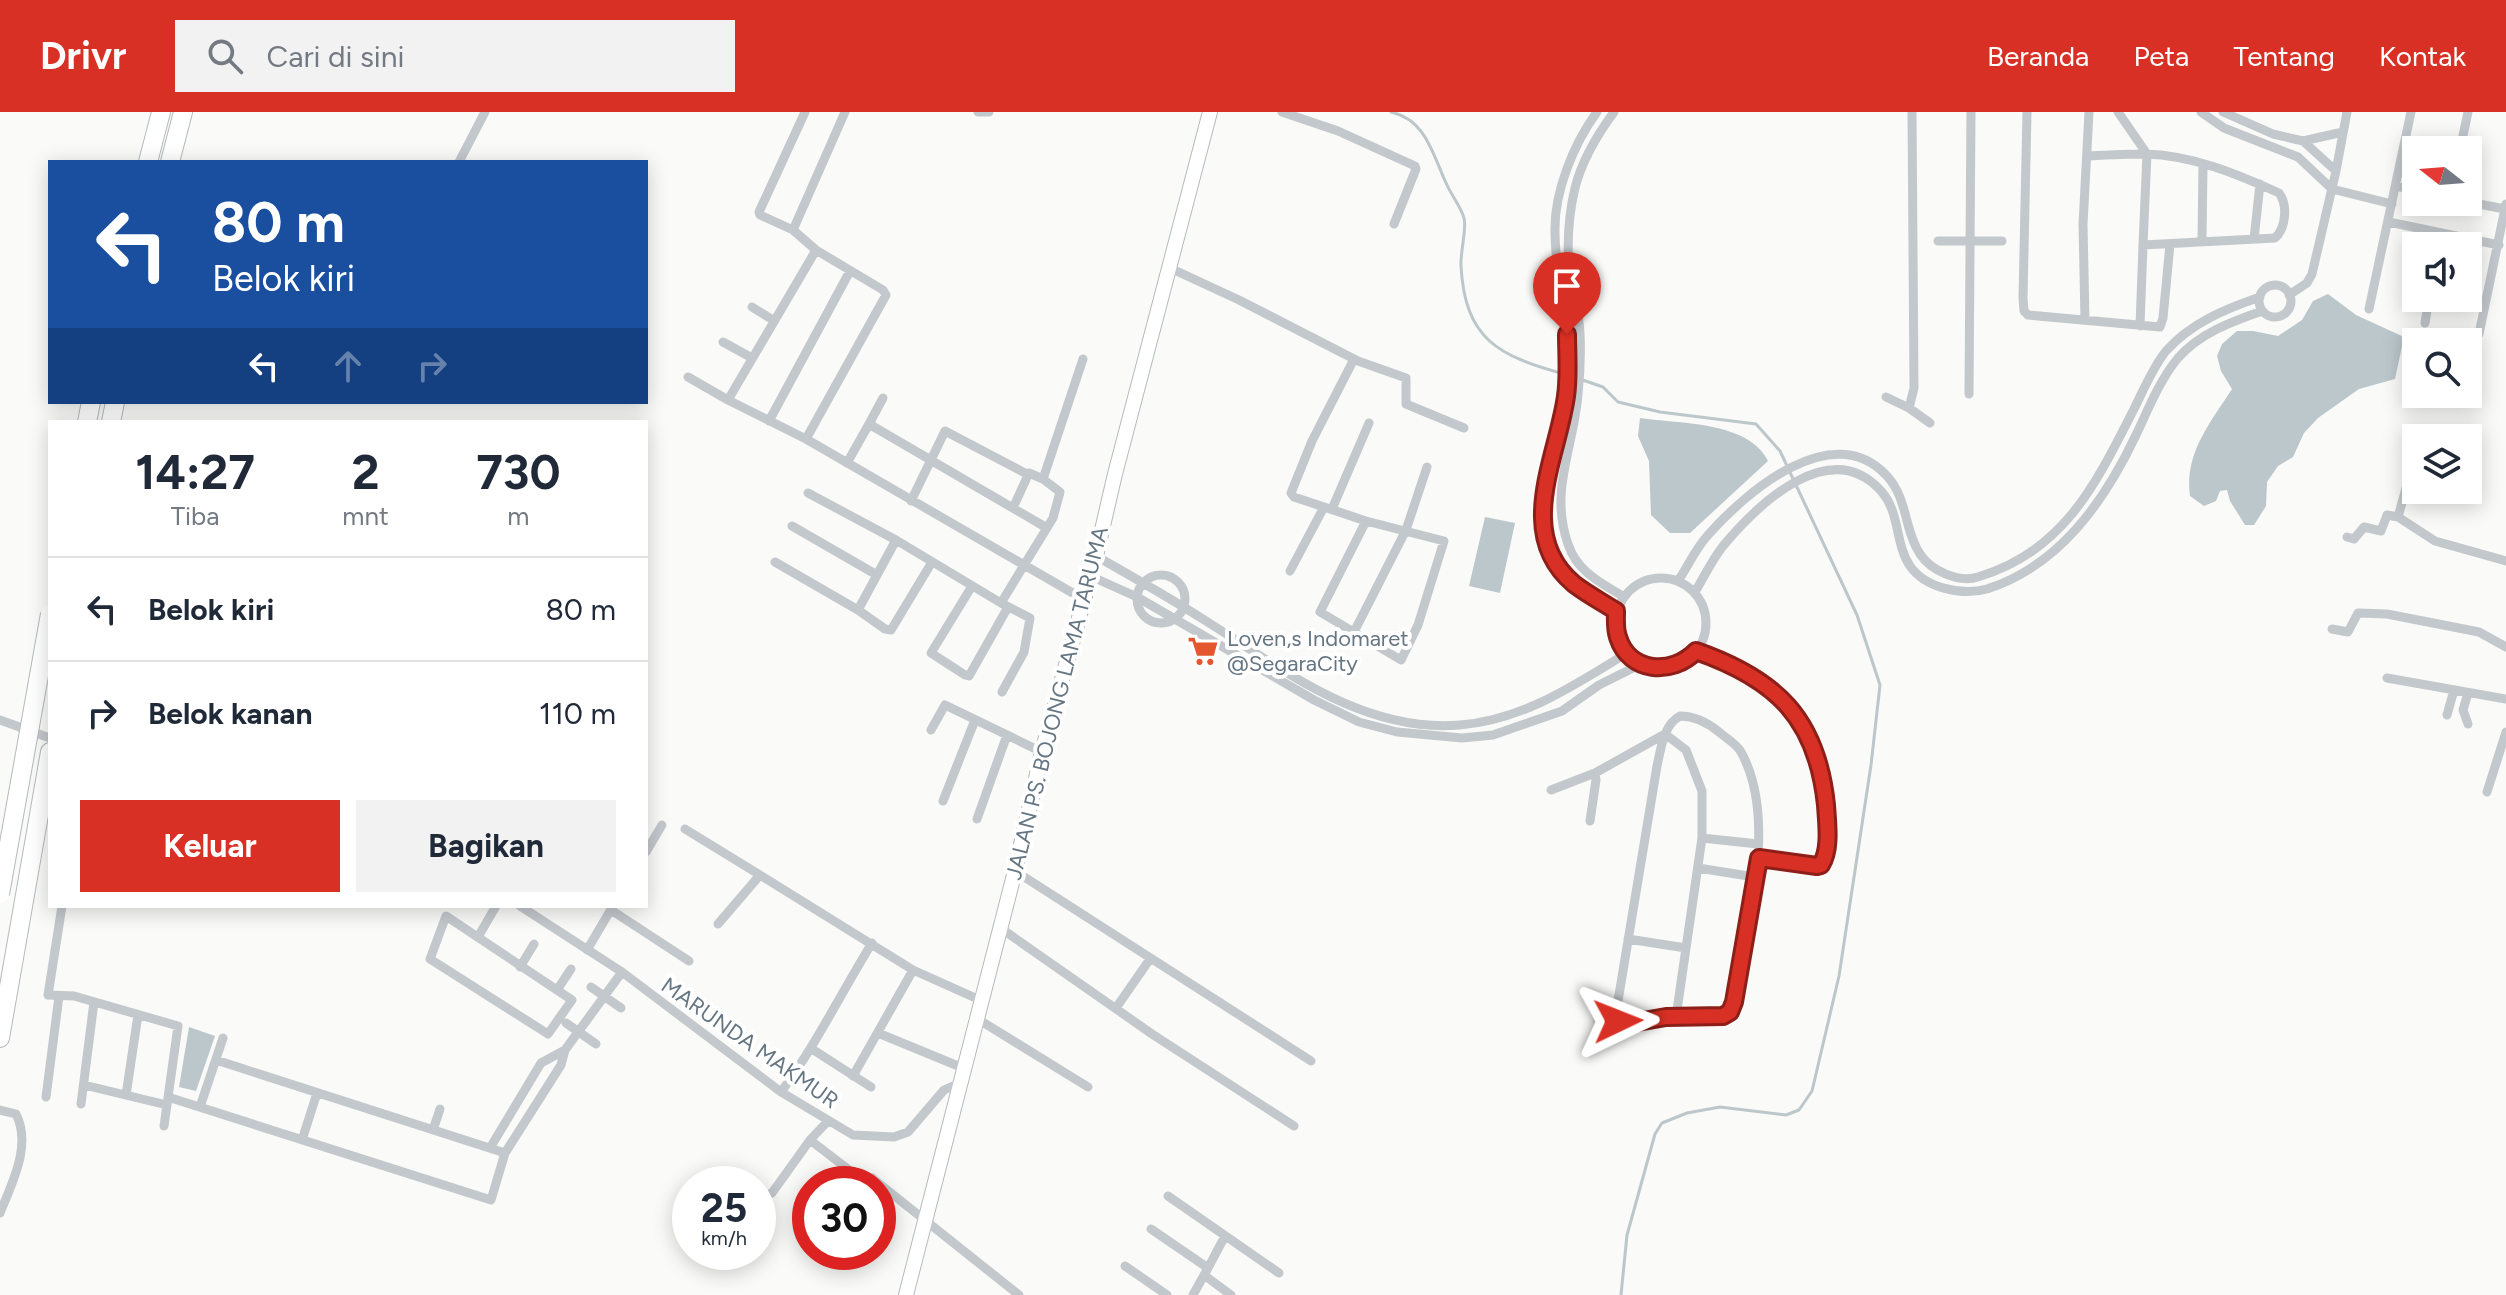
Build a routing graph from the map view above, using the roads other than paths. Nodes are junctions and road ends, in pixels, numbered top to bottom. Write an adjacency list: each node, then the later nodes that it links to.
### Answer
1 (161, 112): 27 (highway)
2 (183, 112): 28 (highway)
3 (485, 112): 29 (street)
4 (805, 112): 42 (street)
5 (845, 112): 42 (street)
6 (978, 112): 7 (street)
7 (989, 112)
8 (1210, 112): 54 (main road, JALAN PS. BOJONG LAMA TARUMA)
9 (1282, 112): 40 (street)
10 (1597, 112): 118 (street)
11 (1614, 112): 113 (street)
12 (1912, 112): 76 (street)
13 (1971, 112): 48 (street)
14 (2027, 112): 63 (street)
15 (2089, 112): 26 (street)
16 (2118, 112): 25 (street)
17 (2201, 112): 35 (street)
18 (2223, 112): 24 (street)
19 (2347, 112): 22 (street)
20 (2411, 112): 33 (street)
21 (2468, 112): 23 (street)
22 (2343, 132): 24 (street); 31 (street)
23 (2463, 136)
24 (2303, 141): 31 (street)
25 (2147, 154): 26 (street); 30 (street); 51 (street)
26 (2088, 156): 63 (street)
27 (149, 160)
28 (171, 160)
29 (460, 160)
30 (2203, 165): 32 (street); 45 (street)
31 (2336, 171): 35 (street)
32 (2260, 184): 44 (street); 44 (street)
33 (2396, 186): 34 (street); 37 (street)
34 (2402, 188)
35 (2332, 189): 37 (street); 56 (street)
36 (2482, 203): 38 (street)
37 (2392, 204): 39 (street)
38 (2506, 206): 41 (street)
39 (2389, 222): 43 (street); 59 (street)
40 (1394, 224)
41 (2504, 228): 52 (street)
42 (793, 230): 53 (street)
43 (2433, 232)
44 (2254, 239): 45 (street)
45 (2202, 240): 50 (street)
46 (1938, 241): 48 (street)
47 (2002, 241): 48 (street)
48 (1970, 242): 72 (street)
49 (2482, 242): 52 (street)
50 (2170, 244): 51 (street); 65 (street)
51 (2143, 245): 65 (street)
52 (2499, 245): 66 (street)
53 (816, 250): 55 (street); 62 (street)
54 (1170, 268): 70 (street); 100 (main road, JALAN PS. BOJONG LAMA TARUMA)
55 (850, 271): 77 (street); 82 (street)
56 (2289, 295): 57 (street); 60 (street)
57 (2260, 297): 60 (street); 108 (street)
58 (752, 307): 62 (street)
59 (2369, 309)
60 (2262, 311): 111 (street)
61 (2427, 312): 64 (street)
62 (773, 320): 68 (street)
63 (2085, 320): 65 (street)
64 (2425, 323)
65 (2140, 326)
66 (2480, 328)
67 (723, 342): 68 (street)
68 (752, 358): 75 (street)
69 (1083, 359): 87 (street)
70 (1354, 359): 81 (street); 92 (street)
71 (688, 377): 75 (street)
72 (1969, 394)
73 (1886, 397): 76 (street)
74 (883, 398): 80 (street)
75 (728, 400): 77 (street)
76 (1909, 408): 79 (street)
77 (769, 421): 82 (street)
78 (1369, 423): 92 (street)
79 (1930, 423)
80 (869, 424): 83 (street); 84 (street)
81 (1464, 428)
82 (806, 439): 84 (street)
83 (930, 461): 86 (street); 89 (street); 91 (street)
84 (847, 463): 89 (street)
85 (1427, 467): 97 (street)
86 (1027, 474): 87 (street); 91 (street)
87 (1043, 479): 96 (street)
88 (808, 493): 99 (street)
89 (911, 501): 104 (street)
90 (2403, 504): 93 (street)
91 (1013, 508): 96 (street)
92 (1328, 508): 94 (street); 105 (street)
93 (2398, 517): 98 (street); 101 (street)
94 (1366, 521): 97 (street); 122 (street)
95 (792, 526): 106 (street)
96 (1047, 528): 104 (street)
97 (1406, 530): 122 (street); 122 (street)
98 (2347, 537)
99 (896, 540): 103 (street); 106 (street)
100 (1096, 556): 107 (main road, JALAN PS. BOJONG LAMA TARUMA); 109 (street)
101 (2506, 561)
102 (775, 562): 117 (street)
103 (932, 562): 110 (street); 117 (street)
104 (1024, 565): 114 (street); 115 (street)
105 (1290, 571)
106 (877, 575): 117 (street)
107 (1089, 579): 112 (street); 114 (main road, JALAN PS. BOJONG LAMA TARUMA)
108 (1678, 581): 111 (street); 113 (street)
109 (1143, 582): 112 (street); 116 (street); 116 (street)
110 (972, 586): 115 (street); 115 (street)
111 (1695, 592): 124 (street)
112 (1137, 597): 119 (street)
113 (1624, 597): 118 (street)
114 (1083, 599): 141 (main road, JALAN PS. BOJONG LAMA TARUMA)
115 (1005, 605): 129 (street)
116 (1184, 606): 119 (street); 125 (street)
117 (858, 610)
118 (1616, 611): 125 (street)
119 (1175, 619): 126 (street)
120 (48, 625): 159 (highway, bridge)
121 (2332, 629): 123 (street)
122 (1353, 634)
123 (2506, 647)
124 (1696, 651): 126 (street); 154 (street)
125 (1627, 653): 126 (street)
126 (1641, 664)
127 (2387, 678): 128 (street)
128 (2454, 690): 130 (street); 132 (street)
129 (1002, 692)
130 (2468, 693): 131 (street); 135 (street)
131 (2506, 699)
132 (2447, 715)
133 (0, 720): 140 (street)
134 (975, 720): 136 (street); 139 (street); 146 (street)
135 (2468, 724)
136 (931, 730)
137 (2506, 732): 145 (street)
138 (1665, 734): 143 (street); 151 (street); 152 (street); 167 (street)
139 (1007, 735): 141 (street); 147 (street)
140 (48, 737)
141 (1042, 752): 156 (main road, JALAN PS. BOJONG LAMA TARUMA)
142 (48, 763): 192 (highway)
143 (1595, 773): 144 (street); 148 (street)
144 (1551, 790)
145 (2487, 792)
146 (943, 801)
147 (977, 819)
148 (1590, 821)
149 (662, 825): 153 (street)
150 (685, 829): 157 (street)
151 (1702, 838): 152 (street); 155 (street)
152 (1758, 844): 154 (street)
153 (648, 849)
154 (1759, 858): 158 (street)
155 (1698, 868): 158 (street); 170 (street)
156 (1015, 871): 165 (main road, JALAN PS. BOJONG LAMA TARUMA); 172 (street)
157 (760, 875): 164 (street); 168 (street)
158 (1755, 877): 187 (street)
159 (0, 894)
160 (62, 908): 180 (street)
161 (495, 908): 166 (street)
162 (523, 908): 171 (street, MARUNDA MAKMUR)
163 (612, 908): 171 (street); 173 (street)
164 (718, 924)
165 (999, 927): 182 (main road, JALAN PS. BOJONG LAMA TARUMA); 185 (street)
166 (478, 937): 174 (street); 179 (street)
167 (1628, 939): 170 (street); 187 (street)
168 (872, 943): 176 (street); 195 (street)
169 (534, 944): 174 (street)
170 (1686, 948): 187 (street)
171 (587, 950): 177 (street, MARUNDA MAKMUR)
172 (1150, 959): 185 (street); 198 (street)
173 (689, 961)
174 (520, 967): 179 (street)
175 (571, 969): 179 (street)
176 (913, 970): 182 (street); 191 (street)
177 (622, 972): 181 (street); 204 (street, MARUNDA MAKMUR)
178 (591, 987): 181 (street)
179 (557, 990)
180 (59, 996): 183 (street); 207 (street)
181 (604, 996): 184 (street); 190 (street)
182 (980, 1000): 188 (main road, JALAN PS. BOJONG LAMA TARUMA)
183 (94, 1002): 186 (street); 201 (street)
184 (621, 1008)
185 (1116, 1008): 215 (street)
186 (138, 1015): 206 (street); 208 (street)
187 (1676, 1017)
188 (976, 1018): 199 (main road, JALAN PS. BOJONG LAMA TARUMA); 203 (street)
189 (566, 1023): 190 (street)
190 (579, 1032): 194 (street); 196 (street)
191 (878, 1033): 199 (street); 200 (street)
192 (0, 1038)
193 (223, 1038): 197 (street)
194 (596, 1044)
195 (812, 1049): 200 (street); 204 (street)
196 (565, 1050): 219 (street); 220 (street)
197 (216, 1060): 205 (street); 210 (street)
198 (1311, 1061)
199 (962, 1075): 213 (street, MARUNDA MAKMUR); 224 (main road, JALAN PS. BOJONG LAMA TARUMA)
200 (853, 1076): 202 (street)
201 (84, 1085): 206 (street); 209 (street)
202 (871, 1087)
203 (1088, 1087)
204 (781, 1092): 213 (street, MARUNDA MAKMUR)
205 (317, 1093): 216 (street); 217 (street)
206 (126, 1095): 208 (street)
207 (46, 1097)
208 (168, 1101): 210 (street); 214 (street)
209 (81, 1104)
210 (200, 1107): 217 (street)
211 (440, 1109): 216 (street)
212 (0, 1110): 223 (street)
213 (828, 1121): 218 (street)
214 (164, 1126)
215 (1294, 1126)
216 (433, 1130): 219 (street)
217 (302, 1140): 220 (street)
218 (810, 1140): 221 (street); 224 (street)
219 (490, 1148): 220 (street)
220 (505, 1153)
221 (776, 1187)
222 (1168, 1196): 226 (street)
223 (0, 1213)
224 (924, 1221): 230 (main road, JALAN PS. BOJONG LAMA TARUMA); 231 (street)
225 (1151, 1229): 228 (street)
226 (1225, 1236): 228 (street); 229 (street)
227 (1125, 1266): 232 (street)
228 (1206, 1272): 233 (street); 234 (street)
229 (1279, 1273)
230 (906, 1295)
231 (1019, 1295)
232 (1167, 1295)
233 (1193, 1295)
234 (1231, 1295)

